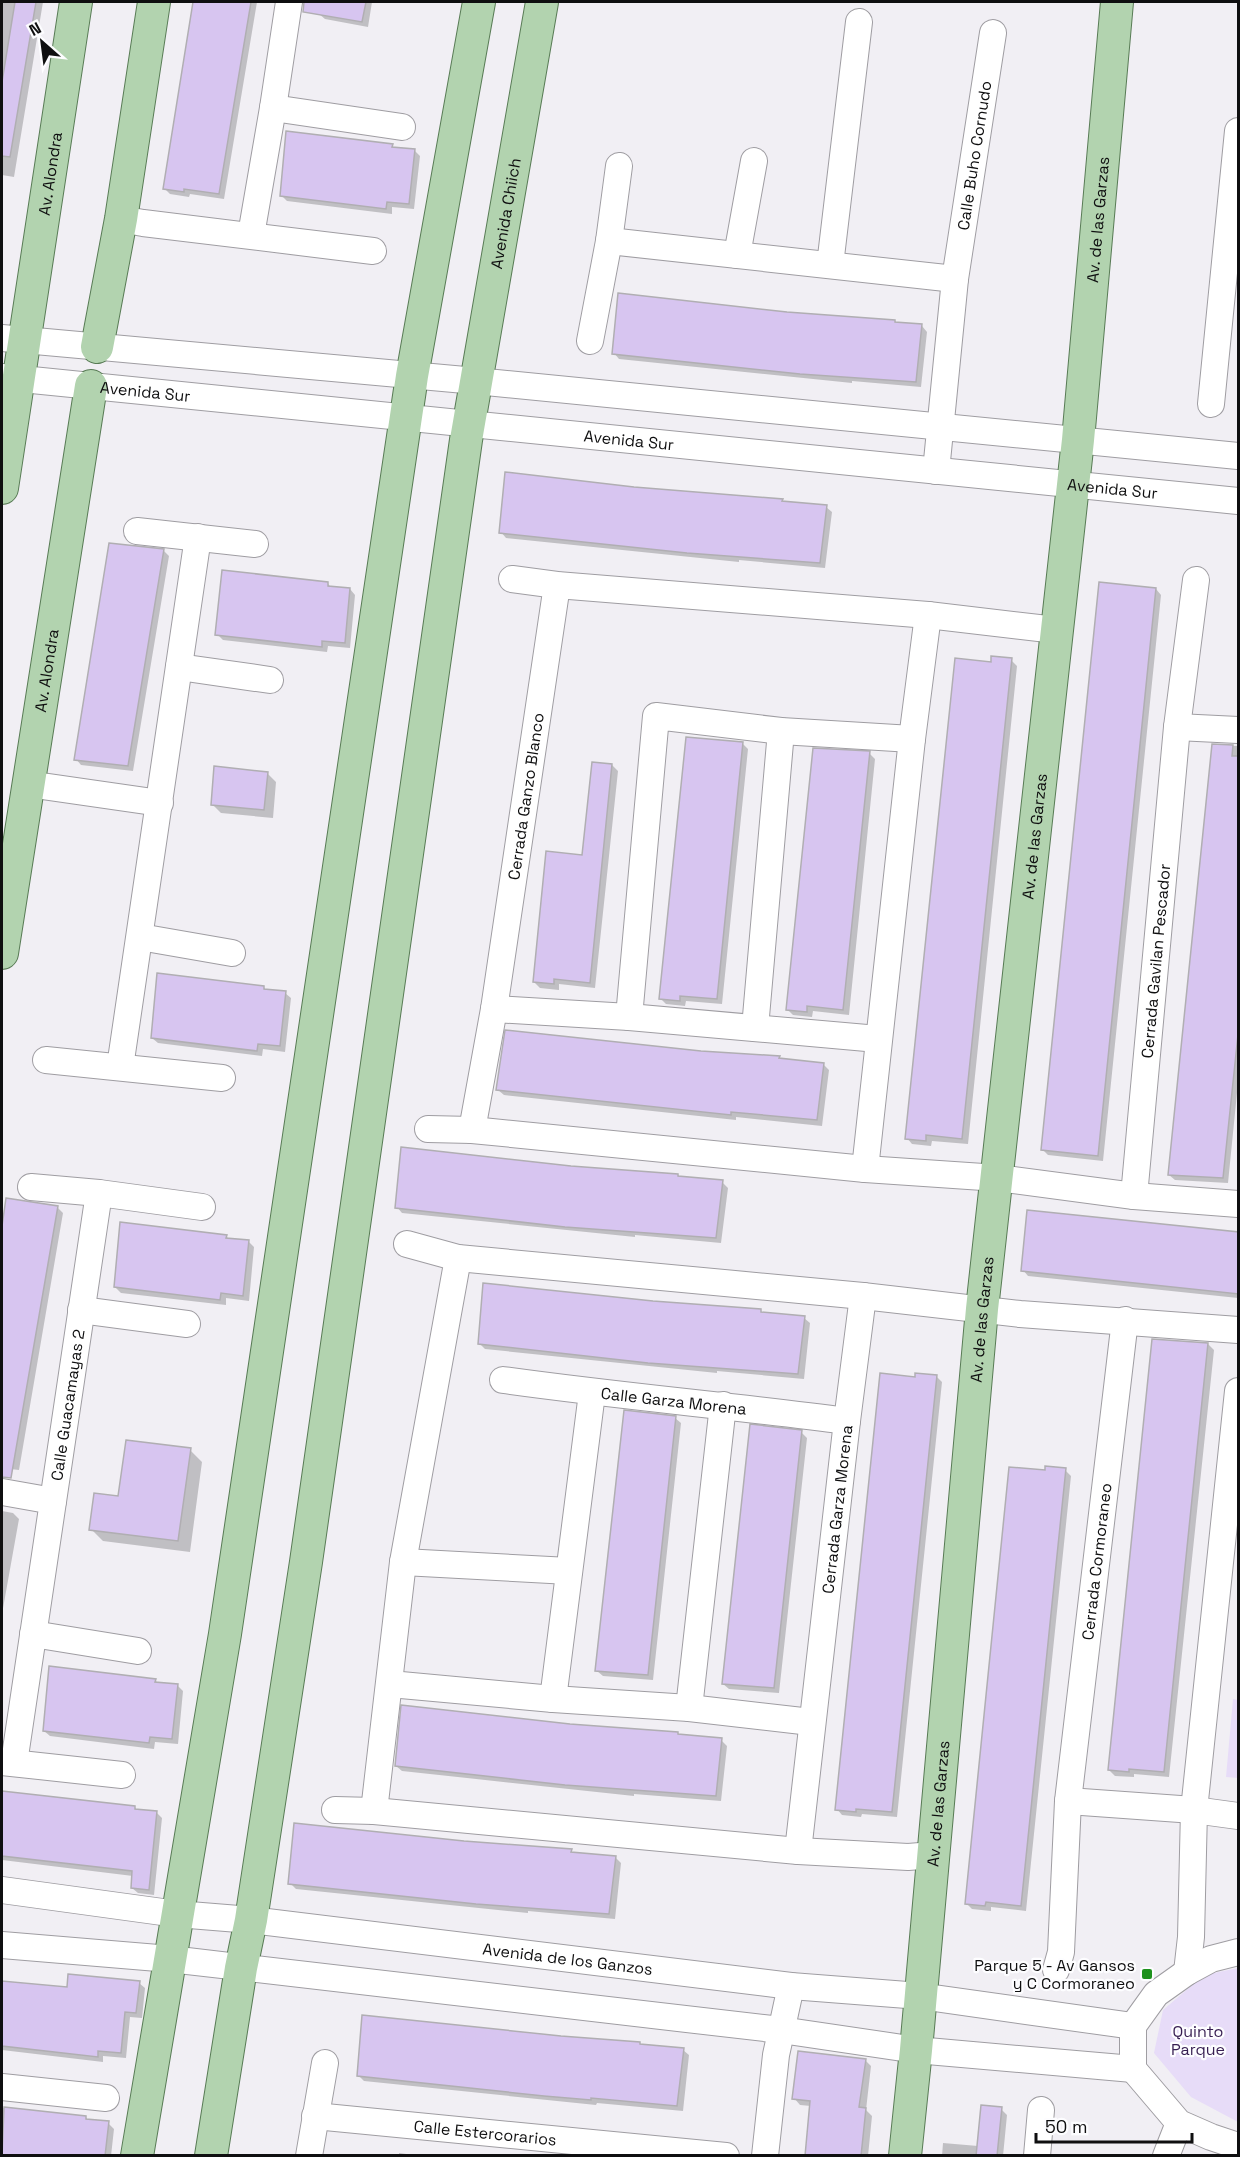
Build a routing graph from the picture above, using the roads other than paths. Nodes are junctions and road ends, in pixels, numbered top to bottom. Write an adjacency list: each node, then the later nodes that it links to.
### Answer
1 (76, 2): 22 (main road, Av. Alondra)
2 (154, 2): 14 (main road)
3 (289, 2): 9 (street)
4 (478, 2): 25 (main road)
5 (542, 2): 27 (main road, Avenida Chiich)
6 (1117, 2): 33 (main road, Av. de las Garzas)
7 (859, 22): 20 (street)
8 (993, 33): 21 (street, Calle Buho Cornudo)
9 (273, 108): 10 (street); 15 (street)
10 (402, 127)
11 (1239, 131): 18 (street)
12 (754, 161): 19 (street)
13 (619, 166): 16 (street)
14 (132, 221): 15 (street); 24 (main road)
15 (251, 235): 17 (street)
16 (609, 241): 19 (street); 23 (street)
17 (373, 251)
18 (1233, 251): 29 (street)
19 (737, 255): 20 (street)
20 (830, 265): 21 (street)
21 (956, 279): 31 (street, Calle Buho Cornudo)
22 (14, 339): 24 (street); 26 (main road, Av. Alondra)
23 (590, 341)
24 (97, 347): 25 (street); 28 (street)
25 (412, 376): 27 (street); 30 (main road)
26 (10, 378): 28 (street, Avenida Sur); 37 (main road, Av. Alondra)
27 (476, 381): 31 (street); 32 (main road, Avenida Chiich)
28 (91, 386): 30 (street, Avenida Sur); 53 (main road, Av. Alondra)
29 (1211, 404)
30 (406, 419): 32 (street, Avenida Sur); 107 (main road)
31 (941, 419): 33 (street); 35 (street, Calle Buho Cornudo)
32 (469, 425): 35 (street, Avenida Sur); 108 (main road, Avenida Chiich)
33 (1078, 440): 34 (street); 36 (main road, Av. de las Garzas)
34 (1239, 456)
35 (936, 471): 36 (street, Avenida Sur)
36 (1072, 485): 38 (street, Avenida Sur); 46 (main road, Av. de las Garzas)
37 (2, 488)
38 (1239, 501)
39 (138, 531): 40 (street)
40 (198, 537): 41 (street); 47 (street)
41 (255, 544)
42 (512, 579): 44 (street)
43 (1196, 580): 49 (street, Cerrada Gavilan Pescador)
44 (557, 585): 45 (street); 58 (street, Cerrada Ganzo Blanco)
45 (928, 615): 46 (street); 52 (street)
46 (1041, 628): 68 (main road, Av. de las Garzas)
47 (180, 667): 48 (street); 54 (street)
48 (270, 680)
49 (1177, 727): 50 (street); 71 (street, Cerrada Gavilan Pescador)
50 (1239, 730)
51 (780, 731): 52 (street); 59 (street); 60 (street)
52 (912, 739): 61 (street)
53 (28, 784): 54 (street); 57 (main road, Av. Alondra)
54 (160, 803): 55 (street)
55 (140, 937): 56 (street); 63 (street)
56 (232, 952)
57 (2, 953)
58 (494, 1009): 59 (street); 66 (street, Cerrada Ganzo Blanco)
59 (629, 1017): 60 (street)
60 (755, 1028): 61 (street)
61 (879, 1039): 67 (street)
62 (46, 1060): 63 (street)
63 (120, 1067): 64 (street)
64 (222, 1078)
65 (428, 1129): 66 (street)
66 (472, 1130): 67 (street)
67 (866, 1169): 68 (street)
68 (1011, 1180): 71 (street); 77 (main road, Av. de las Garzas)
69 (31, 1187): 70 (street)
70 (99, 1193): 73 (street); 78 (street, Calle Guacamayas 2)
71 (1134, 1196): 72 (street)
72 (1239, 1204)
73 (202, 1207)
74 (407, 1244): 75 (street)
75 (458, 1258): 76 (street); 89 (street)
76 (864, 1296): 77 (street); 86 (street, Cerrada Garza Morena)
77 (971, 1308): 79 (street); 105 (main road, Av. de las Garzas)
78 (81, 1310): 80 (street, Calle Guacamayas 2); 88 (street, Calle Guacamayas 2)
79 (1125, 1320): 81 (street); 99 (street, Cerrada Cormoraneo)
80 (187, 1324)
81 (1239, 1330)
82 (503, 1380): 84 (street, Calle Garza Morena)
83 (1239, 1390): 101 (street)
84 (592, 1393): 85 (street, Calle Garza Morena); 90 (street)
85 (723, 1405): 86 (street, Calle Garza Morena); 95 (street)
86 (847, 1421): 96 (street, Cerrada Garza Morena)
87 (2, 1492): 88 (street, Calle Guacamayas 2)
88 (53, 1501): 91 (street, Calle Guacamayas 2)
89 (403, 1562): 90 (street); 93 (street)
90 (569, 1571): 94 (street)
91 (33, 1634): 92 (street); 97 (street, Calle Guacamayas 2)
92 (138, 1651)
93 (390, 1683): 94 (street); 102 (street)
94 (553, 1699): 95 (street)
95 (689, 1708): 96 (street)
96 (811, 1722): 104 (street, Cerrada Garza Morena)
97 (8, 1762): 98 (street, Calle Guacamayas 2)
98 (122, 1775)
99 (1068, 1801): 101 (street); 113 (street, Cerrada Cormoraneo)
100 (336, 1810): 102 (street)
101 (1194, 1810): 103 (street); 114 (street)
102 (374, 1811): 104 (street)
103 (1239, 1816)
104 (798, 1851): 105 (street)
105 (921, 1856): 116 (main road, Av. de las Garzas)
106 (2, 1890): 107 (street, Avenida de los Ganzos)
107 (177, 1914): 108 (street, Avenida de los Ganzos); 111 (main road)
108 (251, 1920): 112 (main road, Avenida Chiich); 115 (street, Avenida de los Ganzos)
109 (2, 1945): 111 (street)
110 (1239, 1952): 114 (street)
111 (170, 1959): 112 (street); 128 (main road)
112 (241, 1968): 118 (street); 129 (main road, Avenida Chiich)
113 (1056, 1970)
114 (1187, 1972): 117 (street)
115 (791, 1986): 116 (street, Avenida de los Ganzos); 118 (street)
116 (920, 1996): 117 (street, Avenida de los Ganzos); 119 (main road, Av. de las Garzas)
117 (1133, 2026): 121 (street)
118 (781, 2030): 119 (street); 132 (street)
119 (916, 2050): 121 (street); 133 (main road, Av. de las Garzas)
120 (325, 2063): 125 (street)
121 (1133, 2069): 126 (street)
122 (2, 2087): 123 (street)
123 (106, 2098)
124 (1041, 2110): 134 (street)
125 (315, 2116): 130 (street); 131 (street, Calle Estercorarios)
126 (1179, 2123): 127 (street); 135 (street)
127 (1239, 2146)
128 (137, 2156)
129 (212, 2156)
130 (309, 2156)
131 (726, 2156)
132 (765, 2156)
133 (905, 2156)
134 (1037, 2156)
135 (1166, 2156)

